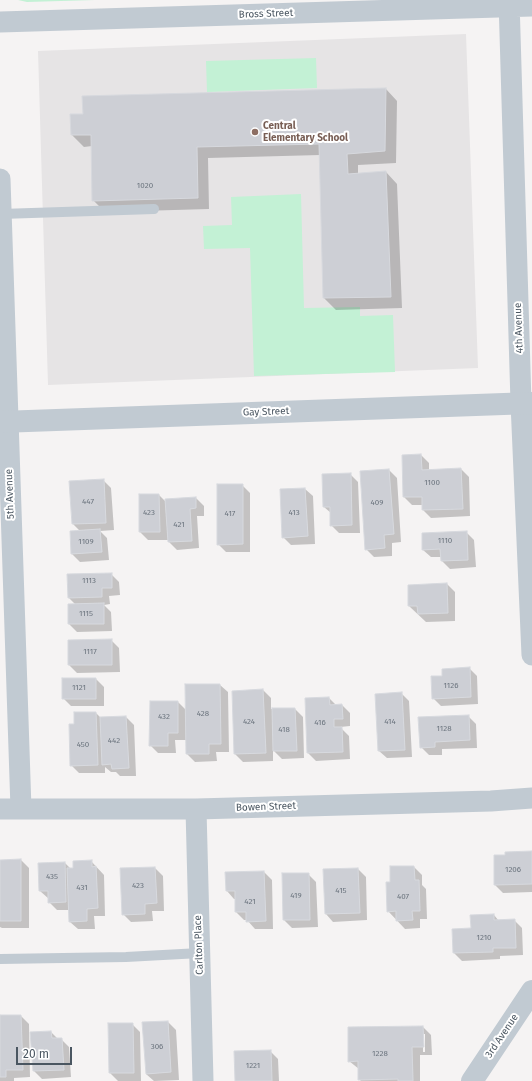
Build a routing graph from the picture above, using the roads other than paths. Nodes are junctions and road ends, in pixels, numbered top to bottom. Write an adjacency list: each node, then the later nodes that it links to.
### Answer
1 (509, 3): 2 (street, Bross Street); 3 (street, Bross Street); 7 (street, 4th Avenue)
2 (532, 6)
3 (0, 22)
4 (0, 180): 6 (street, 5th Avenue)
5 (154, 209): 6 (lane)
6 (1, 214): 8 (street, 5th Avenue)
7 (527, 403): 8 (street, Gay Street); 9 (street, 4th Avenue)
8 (4, 422): 12 (street, 5th Avenue)
9 (532, 656)
10 (532, 798): 13 (street, Bowen Street)
11 (0, 809): 12 (street, Bowen Street)
12 (21, 809): 13 (street, Bowen Street)
13 (196, 809): 14 (street, Carlton Place)
14 (200, 953): 15 (lane); 17 (street, Carlton Place)
15 (0, 958)
16 (532, 991): 18 (street, 3rd Avenue)
17 (203, 1081)
18 (472, 1081)

